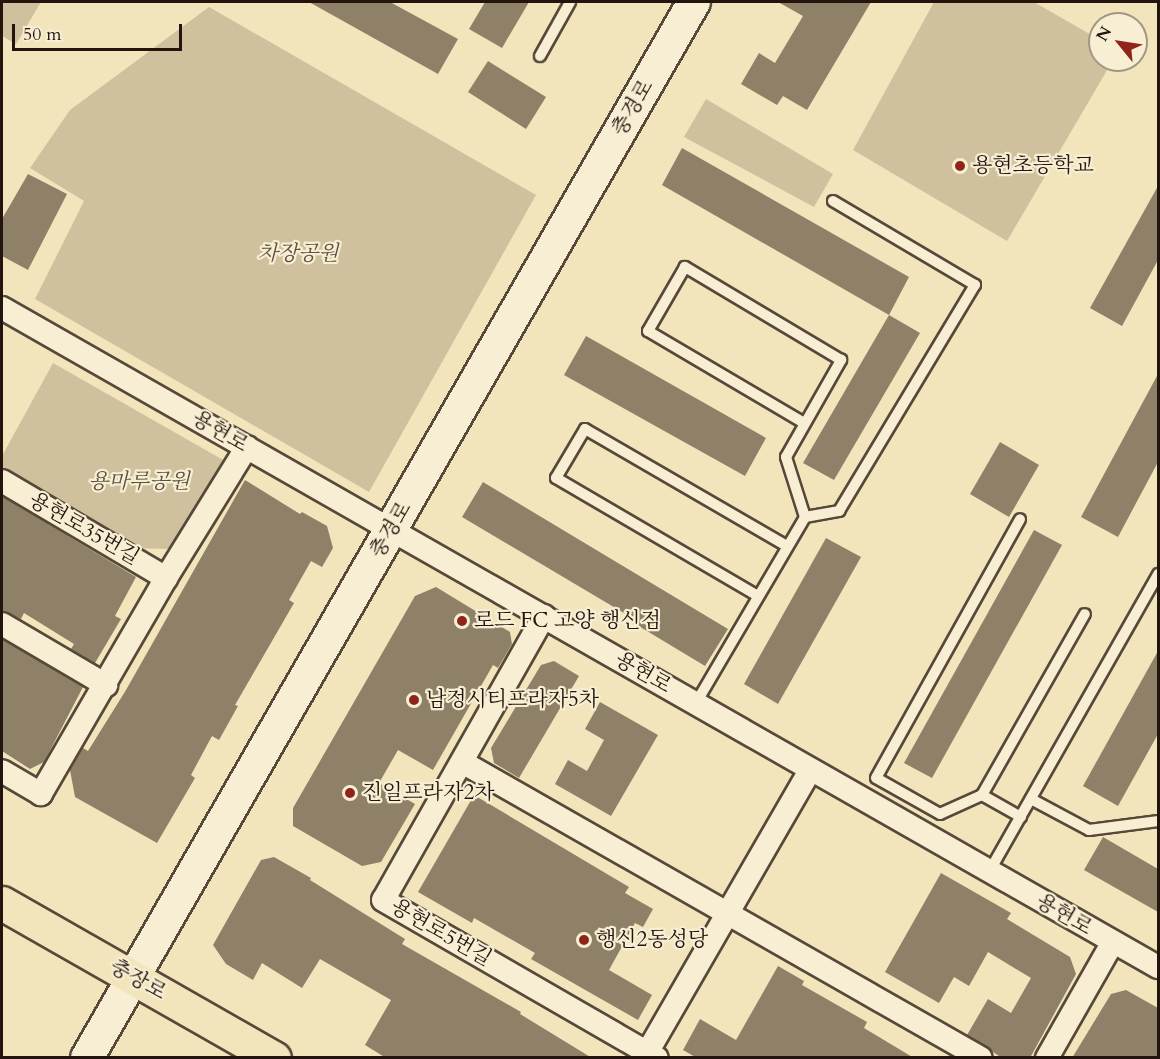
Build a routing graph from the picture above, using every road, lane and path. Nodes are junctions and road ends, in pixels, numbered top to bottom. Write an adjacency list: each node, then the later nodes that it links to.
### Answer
1 (570, 2): 3 (lane)
2 (694, 2): 11 (main road, 충경로)
3 (540, 56)
4 (833, 201): 9 (lane)
5 (2, 308): 7 (street, 용현로)
6 (804, 423): 6 (lane); 9 (lane)
7 (247, 447): 11 (street, 용현로); 14 (street)
8 (2, 481): 14 (street, 용현로35번길)
9 (805, 517): 12 (lane)
10 (1020, 519): 24 (lane)
11 (391, 530): 17 (street, 용현로); 33 (main road, 충경로)
12 (787, 546): 15 (lane); 15 (lane)
13 (1158, 574): 25 (lane)
14 (166, 578): 19 (street)
15 (758, 596): 20 (lane)
16 (1085, 614): 24 (lane)
17 (544, 616): 20 (street, 용현로); 21 (street, 용현로5번길)
18 (2, 624): 19 (street)
19 (106, 685): 23 (street)
20 (696, 703): 22 (street, 용현로)
21 (462, 762): 30 (street); 34 (street, 용현로5번길)
22 (810, 770): 28 (street, 용현로); 30 (street)
23 (2, 771)
24 (982, 795): 26 (lane)
25 (1031, 799): 26 (lane); 27 (lane)
26 (1021, 817): 28 (lane)
27 (1158, 821)
28 (989, 872): 31 (street, 용현로)
29 (2, 903): 33 (main road, 충장로)
30 (727, 914): 34 (street); 37 (street)
31 (1113, 942): 32 (street, 용현로); 38 (street)
32 (1158, 967)
33 (135, 978): 35 (main road, 충경로); 36 (main road, 충장로)
34 (649, 1056)
35 (87, 1058)
36 (273, 1058)
37 (981, 1058)
38 (1047, 1058)

